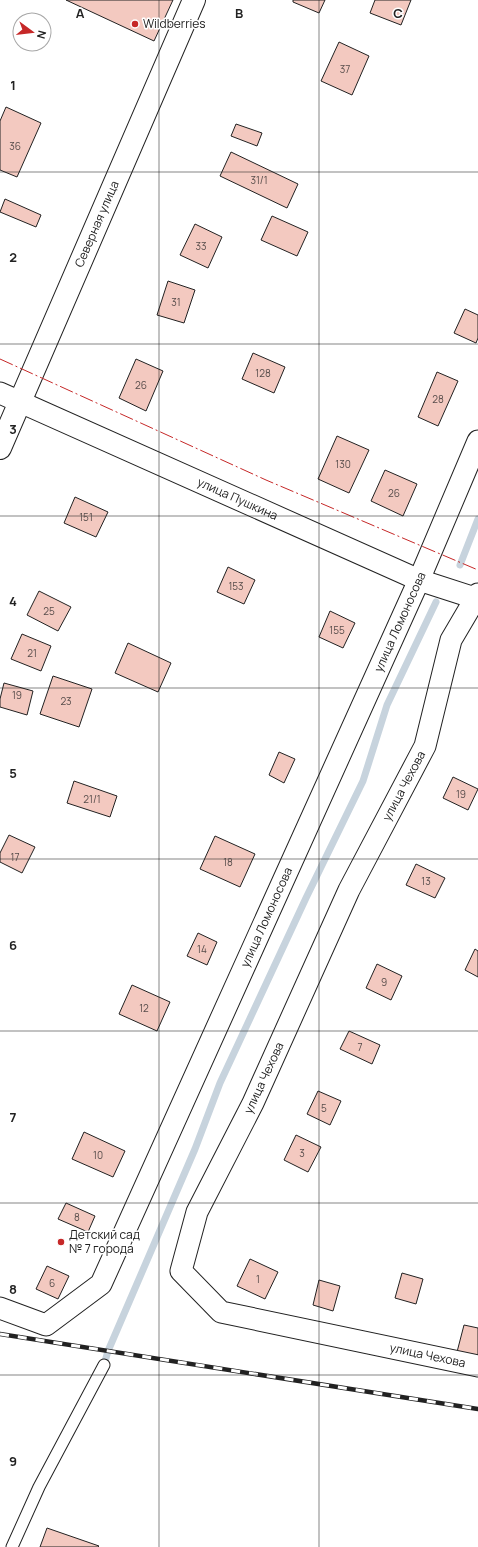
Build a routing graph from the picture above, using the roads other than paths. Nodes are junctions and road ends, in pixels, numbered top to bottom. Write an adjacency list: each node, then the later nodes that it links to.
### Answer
1 (194, 0): 3 (main road, Северная улица)
2 (0, 393): 3 (street, улица Пушкина)
3 (20, 401): 5 (main road, Северная улица); 6 (street, улица Пушкина)
4 (478, 441): 6 (street, улица Ломоносова)
5 (0, 448)
6 (419, 580): 7 (street, улица Пушкина); 8 (street, улица Ломоносова)
7 (477, 597): 10 (street, улица Чехова)
8 (0, 1308)
9 (104, 1364): 11 (lane)
10 (478, 1366)
11 (12, 1547)

